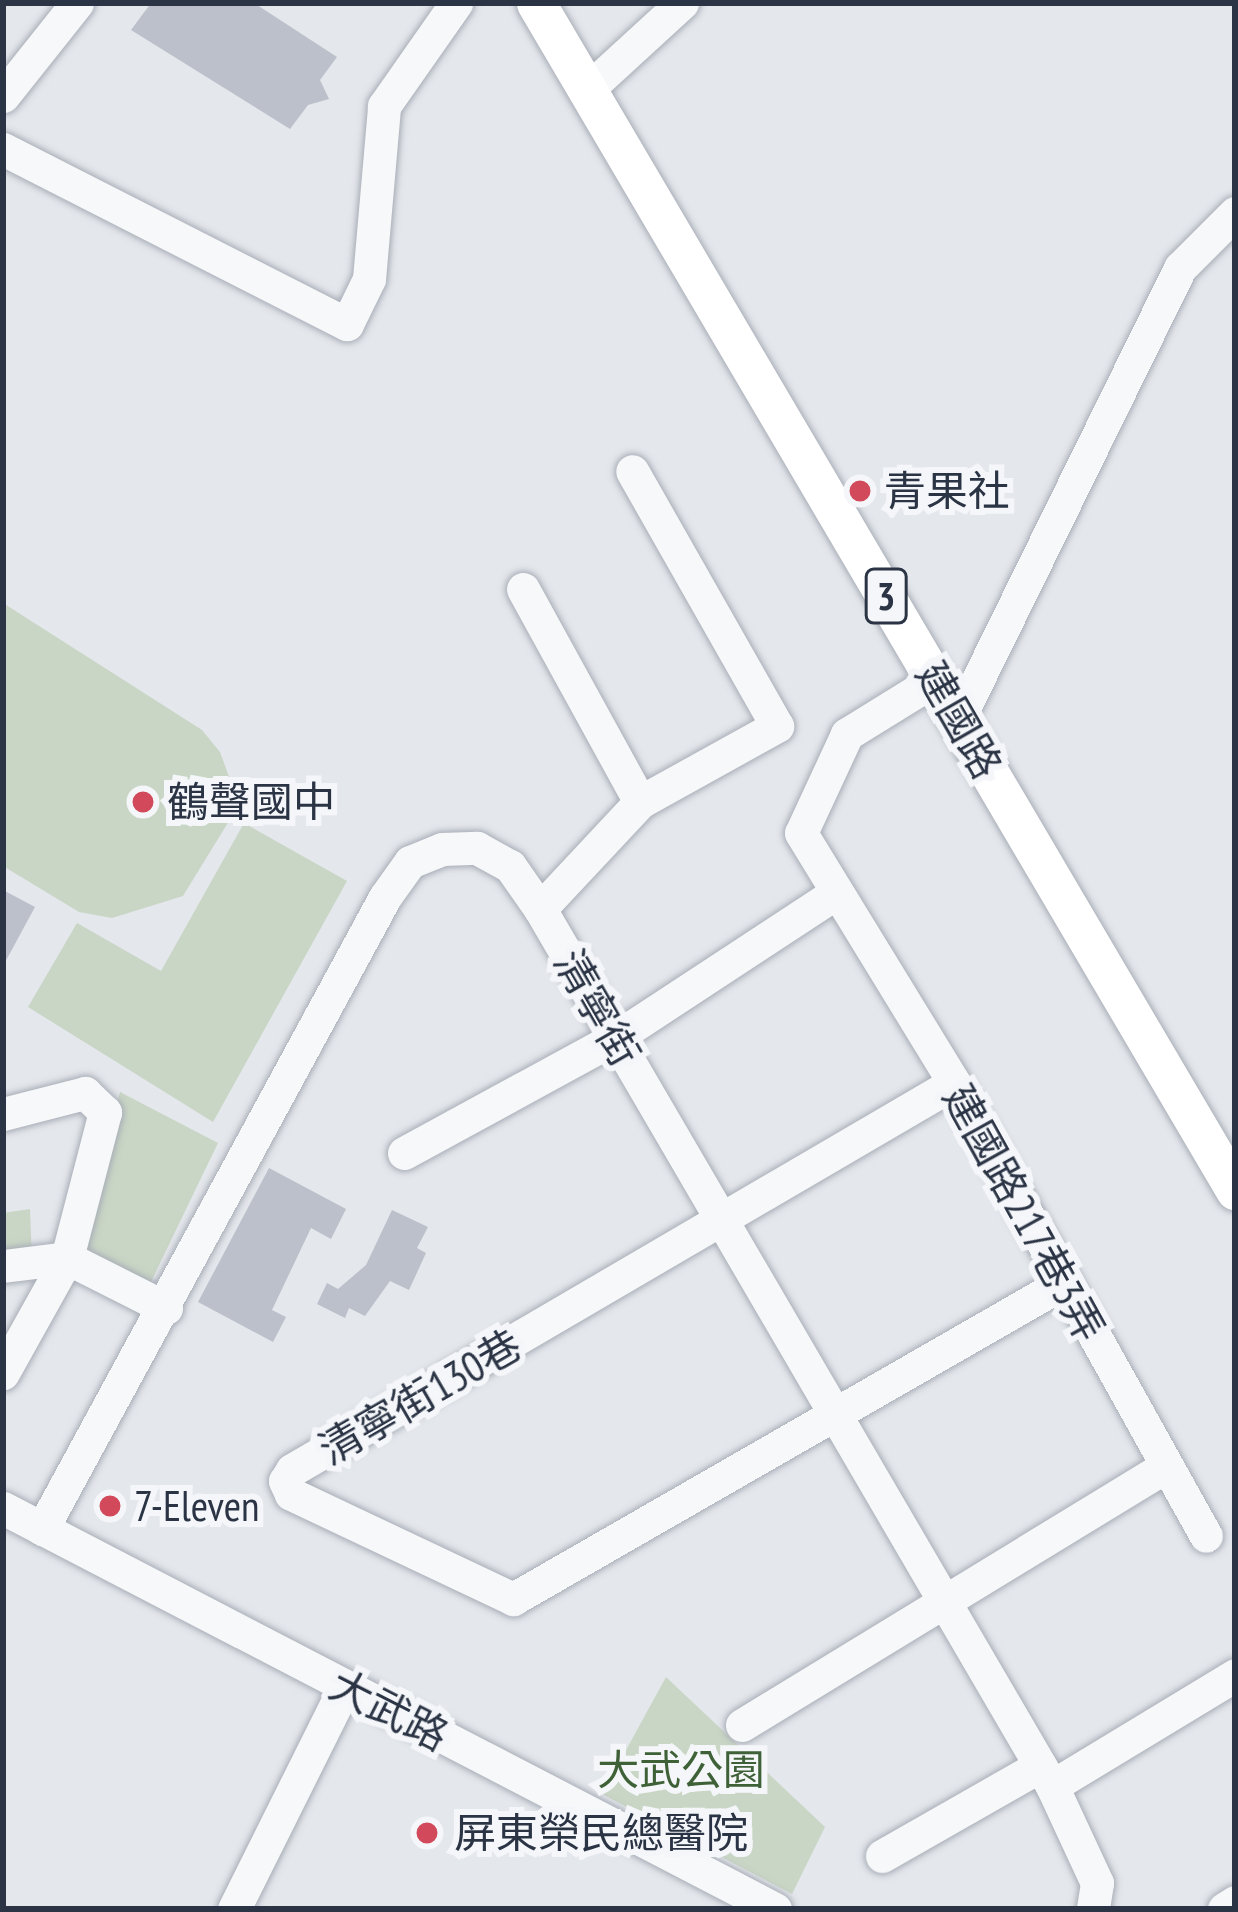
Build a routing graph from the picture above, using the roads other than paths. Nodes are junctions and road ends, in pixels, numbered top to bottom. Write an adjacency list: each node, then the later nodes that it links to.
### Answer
1 (77, 3): 6 (street)
2 (456, 3): 7 (street)
3 (536, 3): 5 (main road, 建國路 / 3)
4 (682, 3): 5 (street)
5 (587, 90): 11 (main road, 建國路 / 3)
6 (3, 96)
7 (3, 148)
8 (1235, 213): 12 (street)
9 (632, 471): 13 (street)
10 (523, 589): 13 (street)
11 (936, 680): 12 (main road, 建國路 / 3); 14 (street, 建國路217巷3弄)
12 (958, 720): 20 (main road, 建國路 / 3)
13 (640, 802): 15 (street)
14 (836, 893): 16 (street); 17 (street, 建國路217巷3弄)
15 (540, 909): 16 (street, 清寧街); 25 (street, 清寧街)
16 (615, 1039): 19 (street); 21 (street, 清寧街)
17 (953, 1083): 21 (street); 24 (street, 建國路217巷3弄)
18 (3, 1114): 22 (street)
19 (404, 1153)
20 (1235, 1190)
21 (721, 1224): 27 (street, 清寧街); 27 (street, 清寧街130巷)
22 (67, 1258): 23 (street); 25 (street); 26 (street)
23 (3, 1266)
24 (1064, 1283): 27 (street); 28 (street, 建國路217巷3弄)
25 (166, 1307): 30 (street, 清寧街)
26 (3, 1373)
27 (838, 1419): 32 (street, 清寧街)
28 (1165, 1467): 31 (street, 建國路217巷3弄); 32 (street)
29 (3, 1508): 30 (street, 大武路)
30 (42, 1529): 34 (street, 大武路)
31 (1206, 1536)
32 (939, 1602): 35 (street); 36 (street, 清寧街)
33 (1235, 1676): 36 (street)
34 (344, 1688): 39 (street); 40 (street, 大武路)
35 (742, 1725)
36 (1046, 1776): 37 (street); 41 (street, 清寧街)
37 (882, 1856)
38 (1235, 1902): 42 (street)
39 (234, 1909)
40 (775, 1909)
41 (1093, 1909)
42 (1224, 1909)

